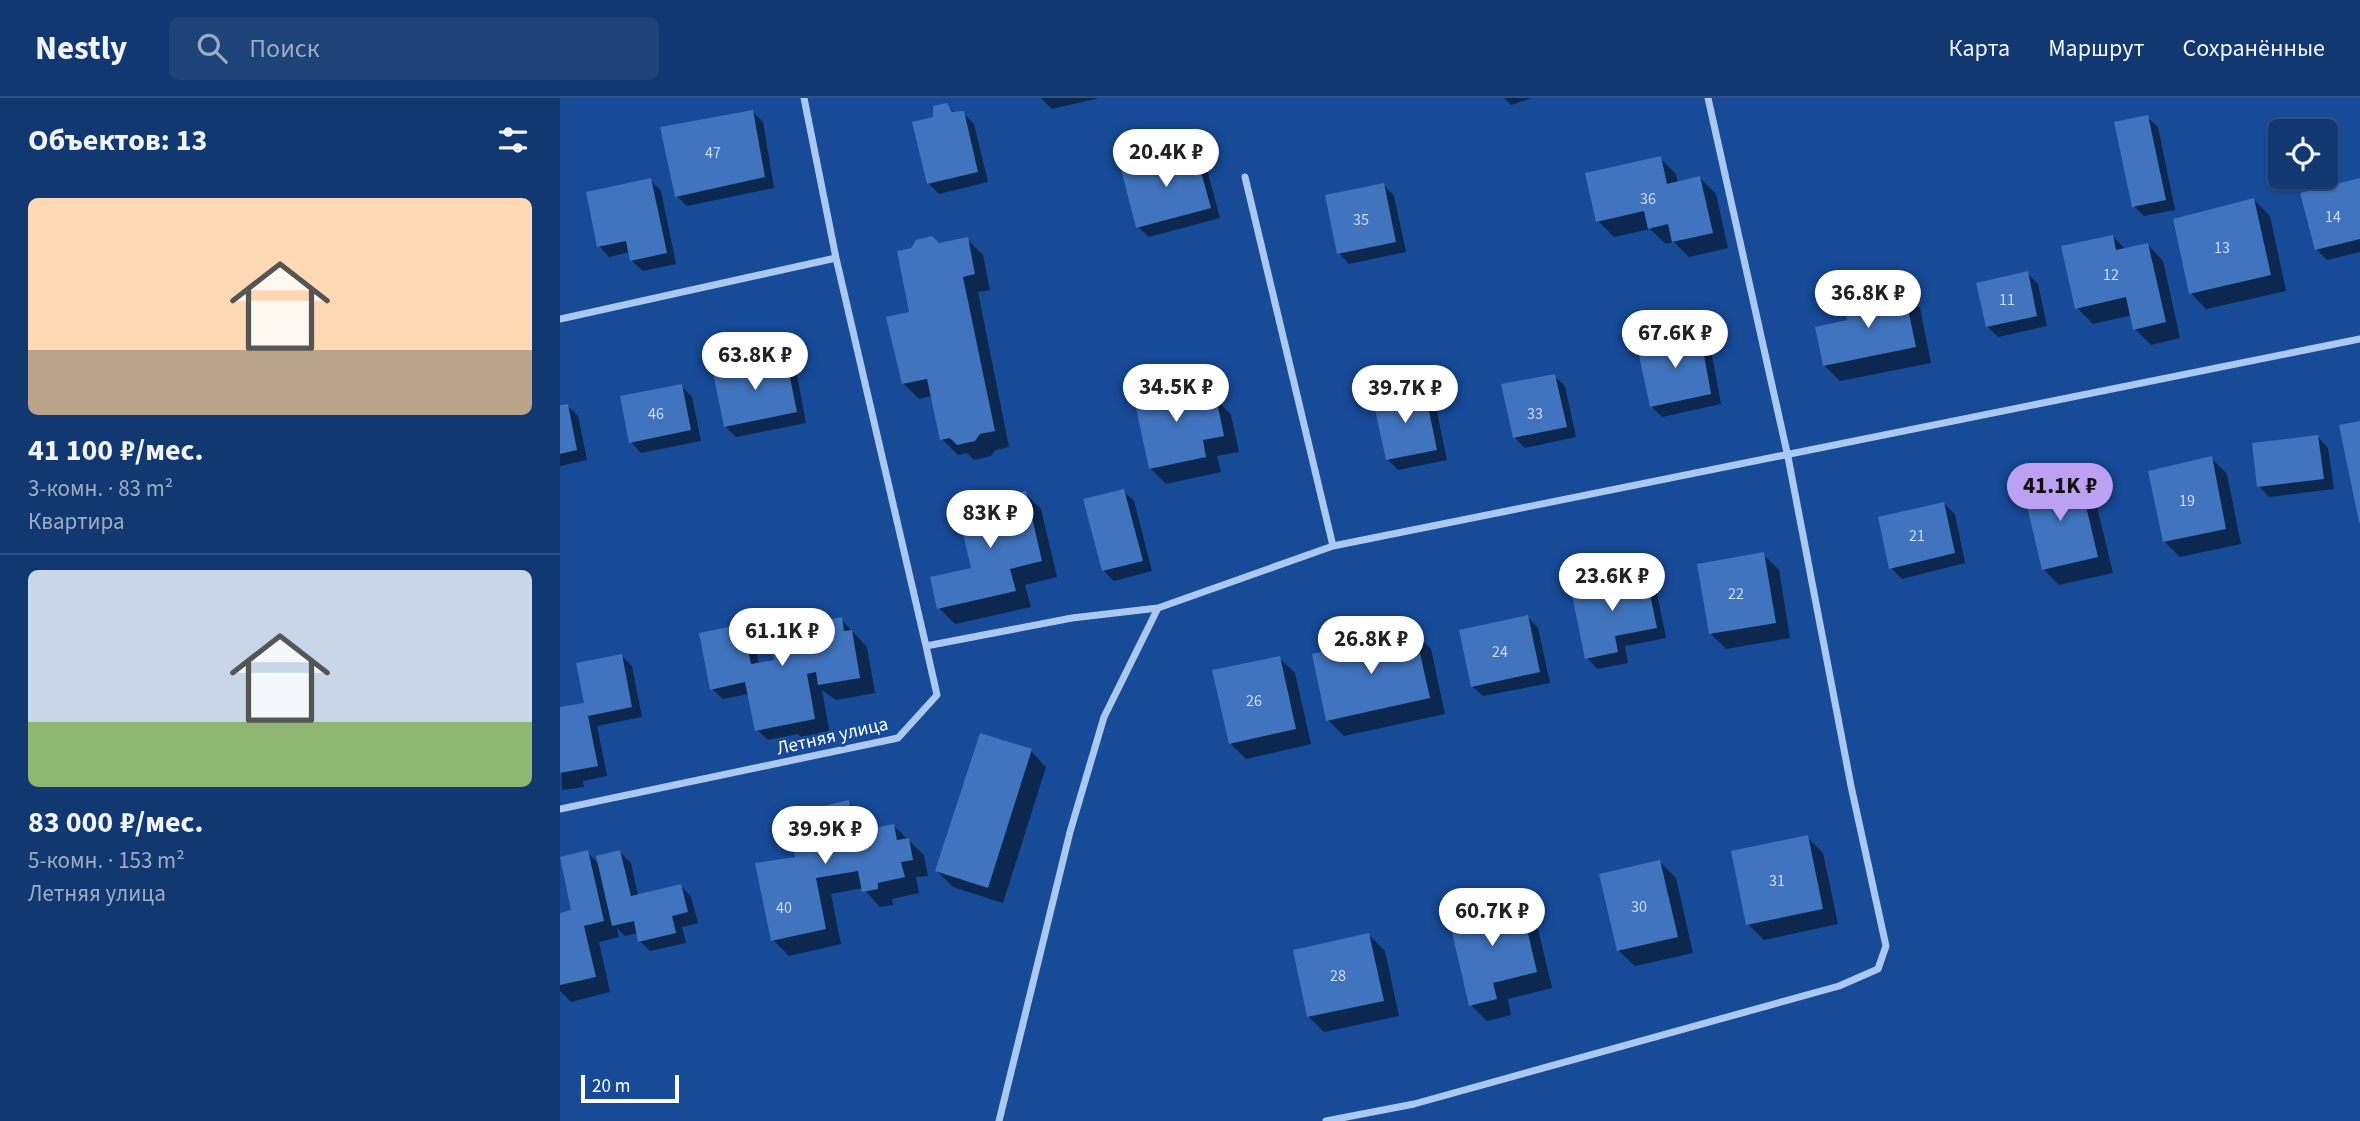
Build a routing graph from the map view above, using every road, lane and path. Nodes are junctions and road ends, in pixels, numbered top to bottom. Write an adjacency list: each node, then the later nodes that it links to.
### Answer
1 (803, 98): 4 (street)
2 (1708, 98): 7 (street)
3 (1245, 177): 8 (street)
4 (836, 258): 5 (street); 10 (street)
5 (560, 319)
6 (2360, 340): 7 (street)
7 (1788, 457): 8 (street); 13 (street)
8 (1333, 546): 9 (street)
9 (1158, 608): 10 (street); 12 (street)
10 (926, 646): 11 (street, Летняя улица)
11 (560, 809)
12 (999, 1121)
13 (1326, 1121)

